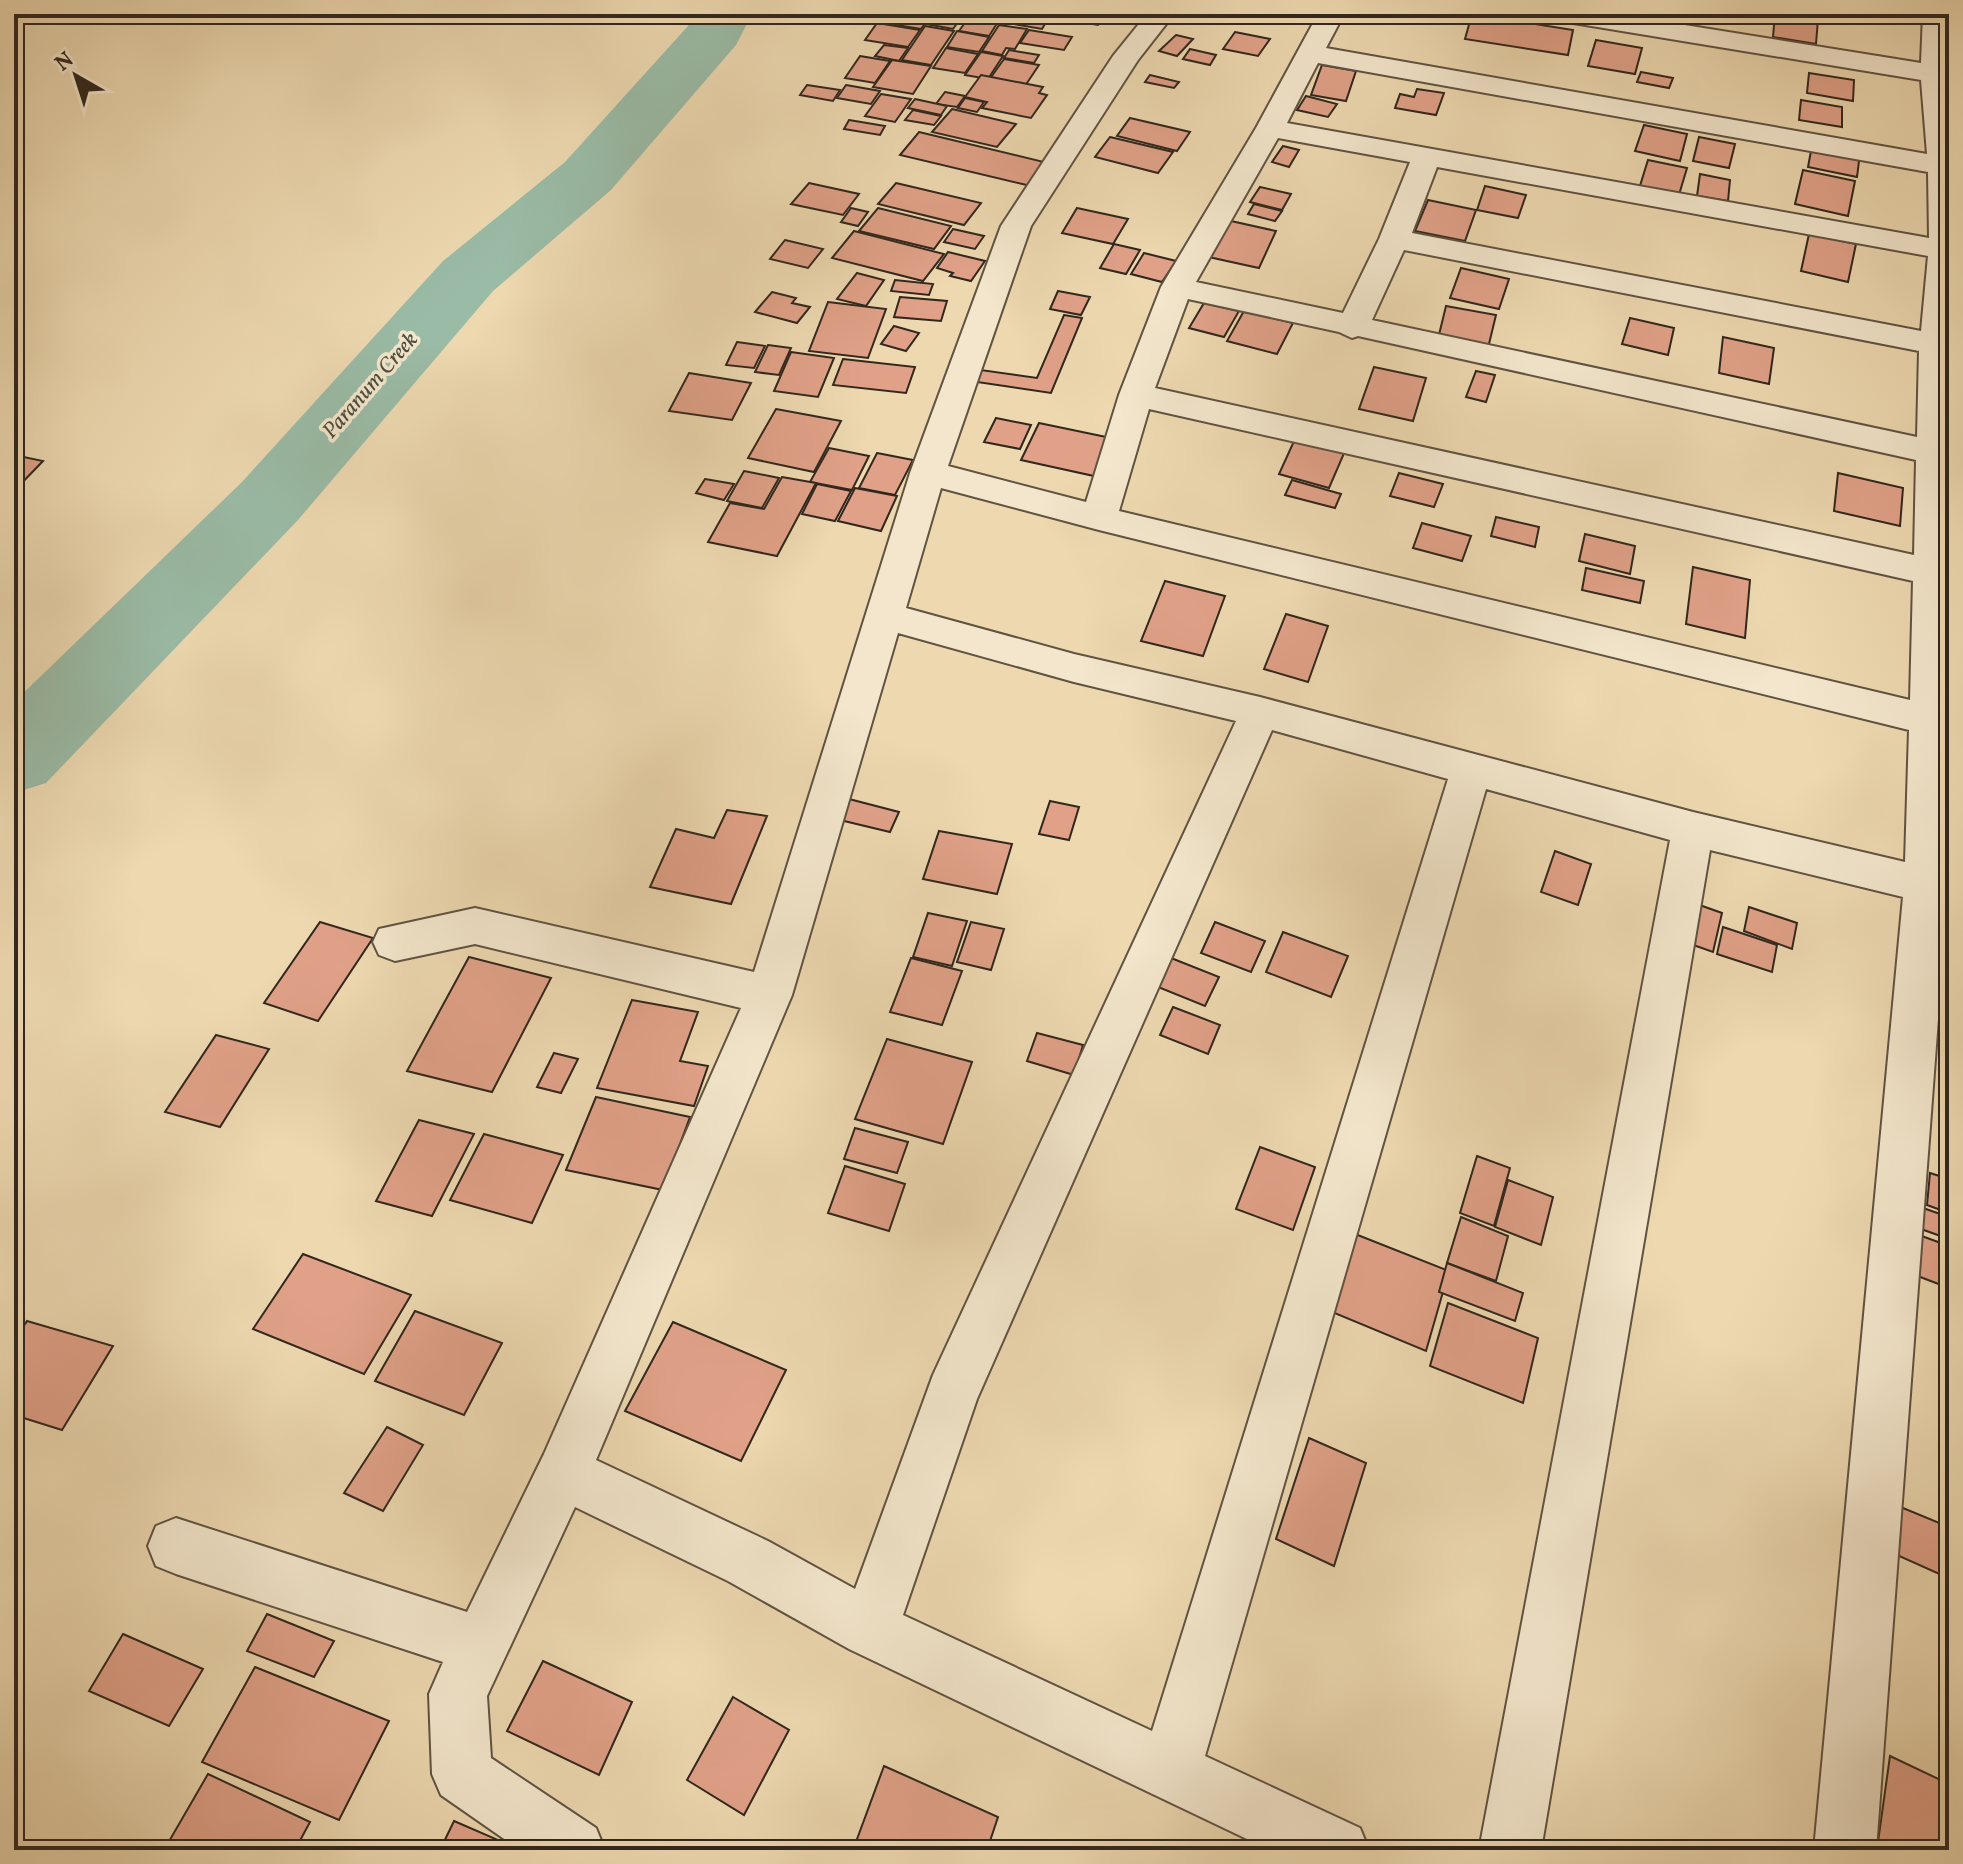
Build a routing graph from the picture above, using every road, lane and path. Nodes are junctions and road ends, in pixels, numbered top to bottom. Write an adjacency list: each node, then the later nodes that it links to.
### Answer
1 (1161, 14): 17 (street)
2 (1331, 14): 5 (street)
3 (1567, 14): 6 (street)
4 (1936, 14): 6 (street)
5 (1308, 53): 7 (street); 9 (street)
6 (1942, 75): 9 (street)
7 (1270, 128): 8 (street); 12 (street)
8 (1427, 155): 10 (street); 11 (street)
9 (1943, 166): 11 (street)
10 (1394, 239): 13 (street); 14 (street)
11 (1944, 250): 14 (street)
12 (1177, 287): 13 (street); 15 (street)
13 (1352, 328): 16 (street)
14 (1936, 344): 16 (street)
15 (1136, 395): 18 (street); 19 (street)
16 (1936, 453): 19 (street)
17 (928, 473): 18 (street); 20 (street)
18 (1099, 518): 22 (street)
19 (1933, 572): 22 (street)
20 (885, 616): 21 (street); 27 (street)
21 (1260, 712): 23 (street); 30 (street)
22 (1938, 722): 25 (street)
23 (1471, 770): 24 (street); 32 (street)
24 (1693, 829): 25 (street); 35 (street)
25 (1926, 885): 36 (street)
26 (395, 942): 27 (street)
27 (769, 995): 28 (street)
28 (563, 1473): 30 (street); 31 (street)
29 (176, 1546): 31 (street)
30 (869, 1629): 32 (street)
31 (480, 1645): 33 (street)
32 (1170, 1771): 34 (street)
33 (574, 1850)
34 (1338, 1850)
35 (1510, 1850)
36 (1845, 1850)

